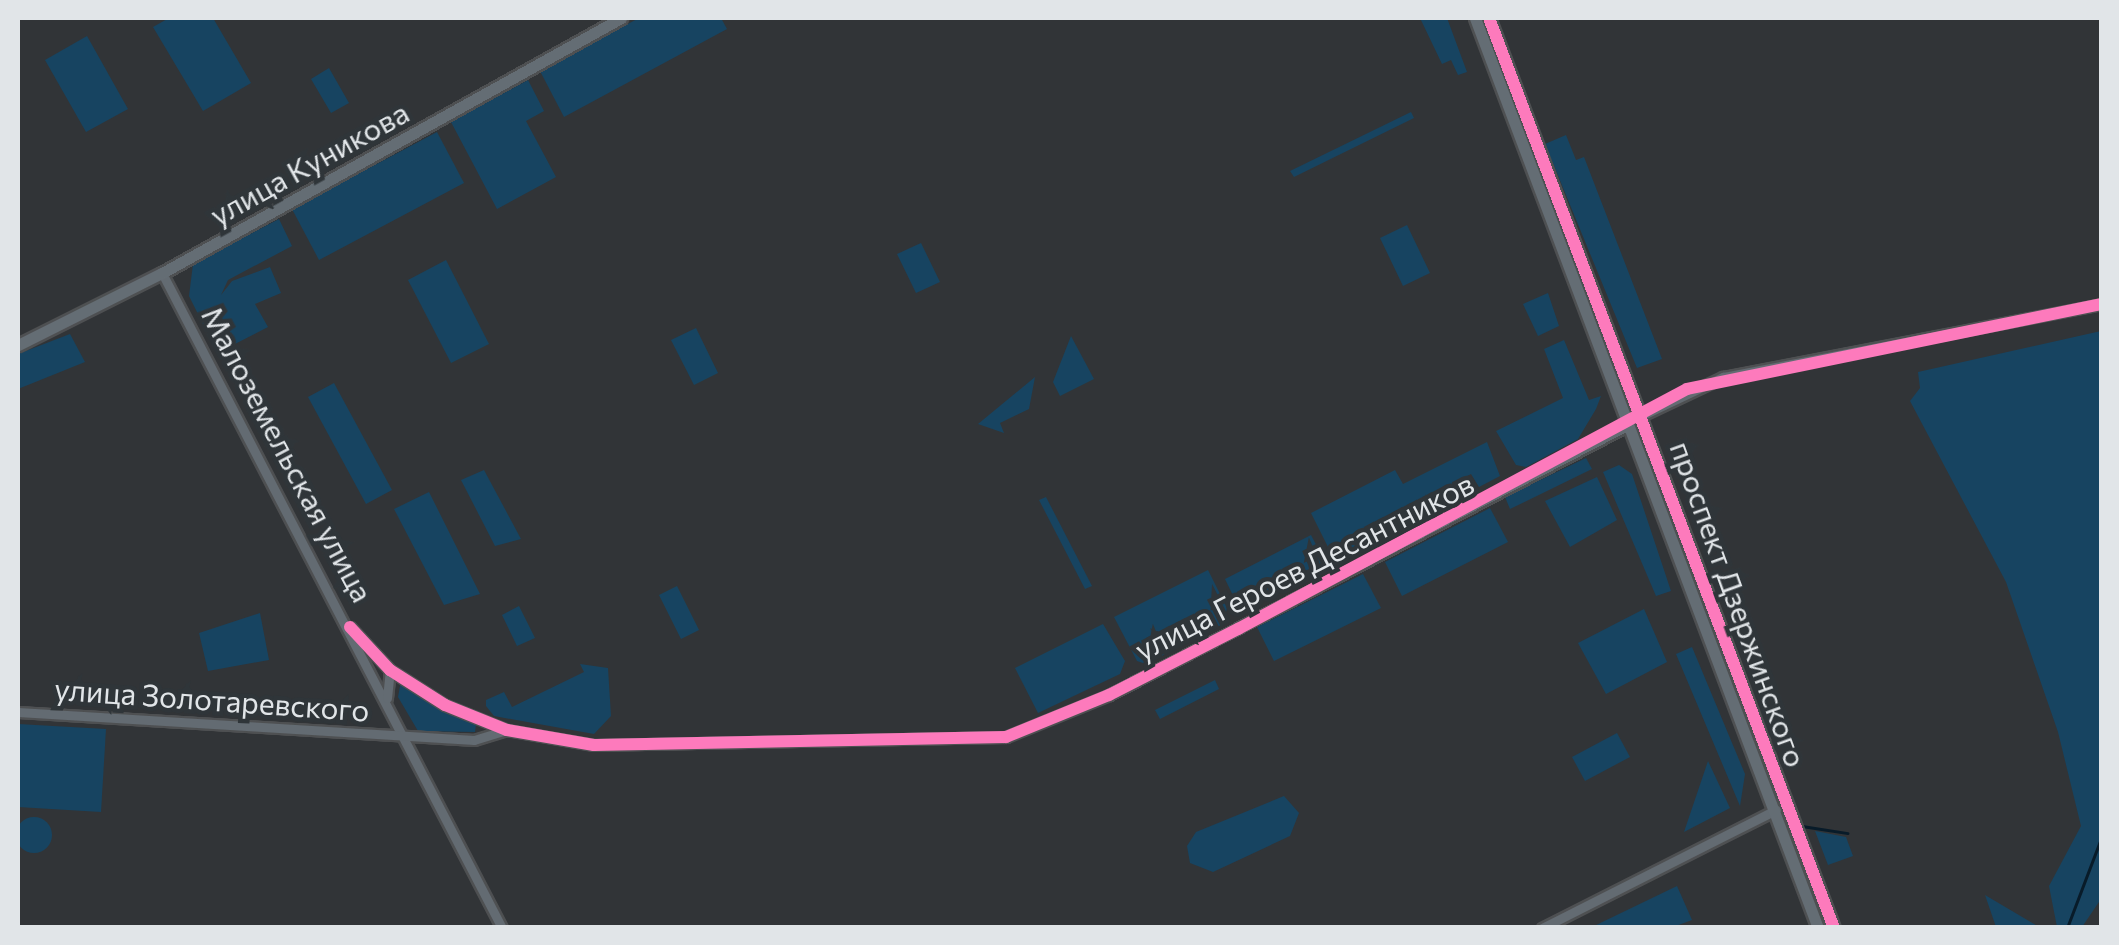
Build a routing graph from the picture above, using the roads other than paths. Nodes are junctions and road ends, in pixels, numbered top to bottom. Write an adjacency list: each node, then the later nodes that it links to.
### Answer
1 (622, 18): 4 (street, улица Куникова)
2 (1475, 18): 8 (street, проспект Дзержинского)
3 (1489, 18): 7 (street, проспект Дзержинского)
4 (162, 273): 6 (street, улица Куникова); 9 (street, Малоземельская улица)
5 (2102, 304): 7 (street, улица Героев Десантников)
6 (18, 345)
7 (1643, 415): 8 (street, улица Героев Десантников); 15 (street, проспект Дзержинского)
8 (1627, 426): 13 (street, улица Героев Десантников); 15 (street, проспект Дзержинского)
9 (350, 627): 10 (street); 11 (street, Малоземельская улица)
10 (390, 670): 11 (street); 13 (street)
11 (389, 710): 14 (street, Малоземельская улица)
12 (18, 712): 14 (street, улица Золотаревского)
13 (507, 730): 14 (street, улица Героев Десантников)
14 (403, 736): 16 (street, Малоземельская улица)
15 (1781, 808): 17 (street); 18 (street, проспект Дзержинского); 19 (street, проспект Дзержинского)
16 (502, 928)
17 (1542, 928)
18 (1818, 928)
19 (1834, 928)

